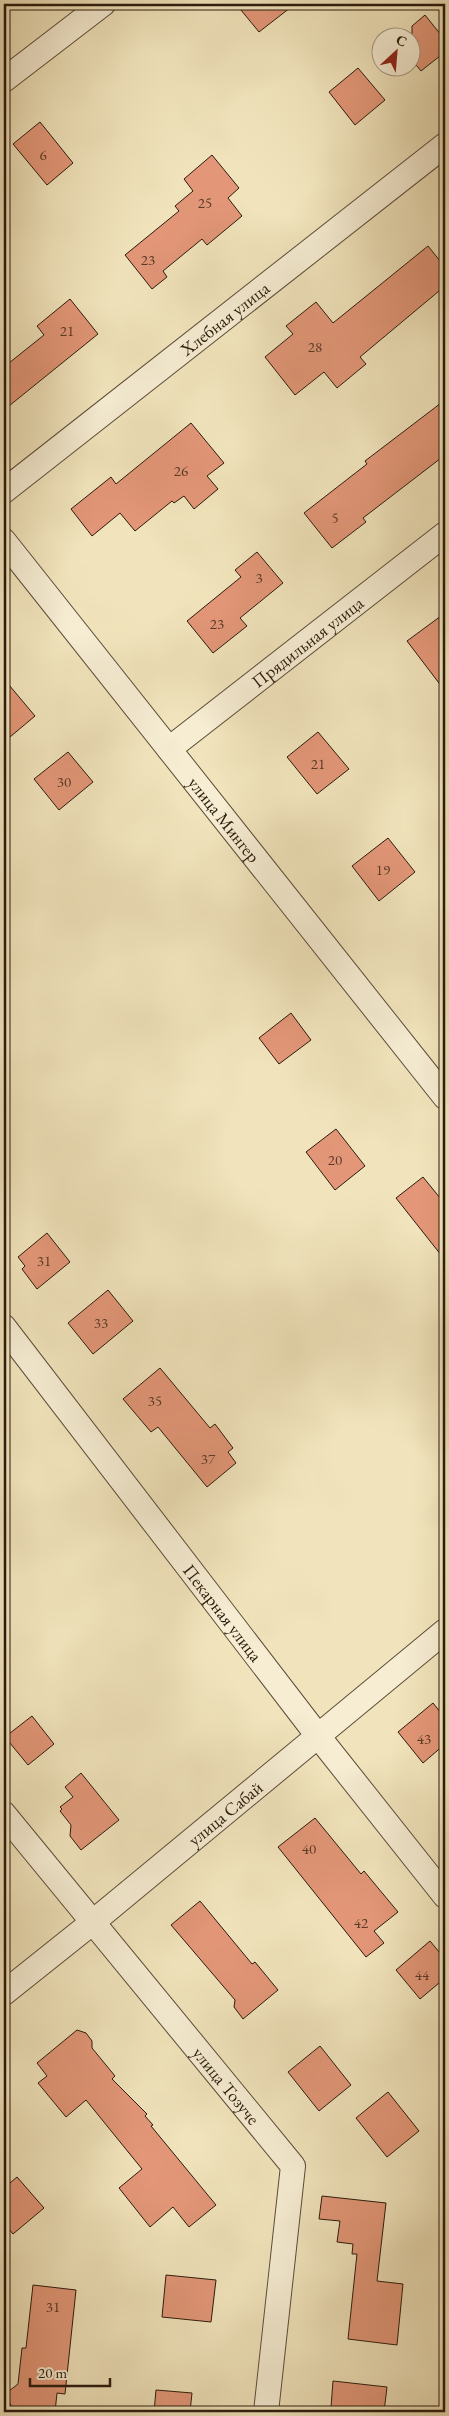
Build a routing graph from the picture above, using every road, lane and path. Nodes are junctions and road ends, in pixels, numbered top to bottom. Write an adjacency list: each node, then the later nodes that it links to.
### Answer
1 (103, 4): 2 (street)
2 (4, 80)
3 (445, 145): 4 (street, Хлебная улица)
4 (4, 492)
5 (445, 534): 7 (street, Прядильная улица)
6 (4, 541): 7 (street, улица Мингер)
7 (169, 749): 8 (street, улица Мингер)
8 (438, 1077): 9 (street, улица Мингер)
9 (445, 1097)
10 (4, 1327): 12 (street, Пекарная улица)
11 (445, 1631): 12 (street, улица Сабай)
12 (318, 1736): 14 (street, Пекарная улица); 15 (street, улица Сабай)
13 (4, 1814): 15 (street, улица Тозуче)
14 (445, 1896)
15 (93, 1922): 16 (street, улица Сабай); 17 (street, улица Тозуче)
16 (4, 1993)
17 (266, 2412)

